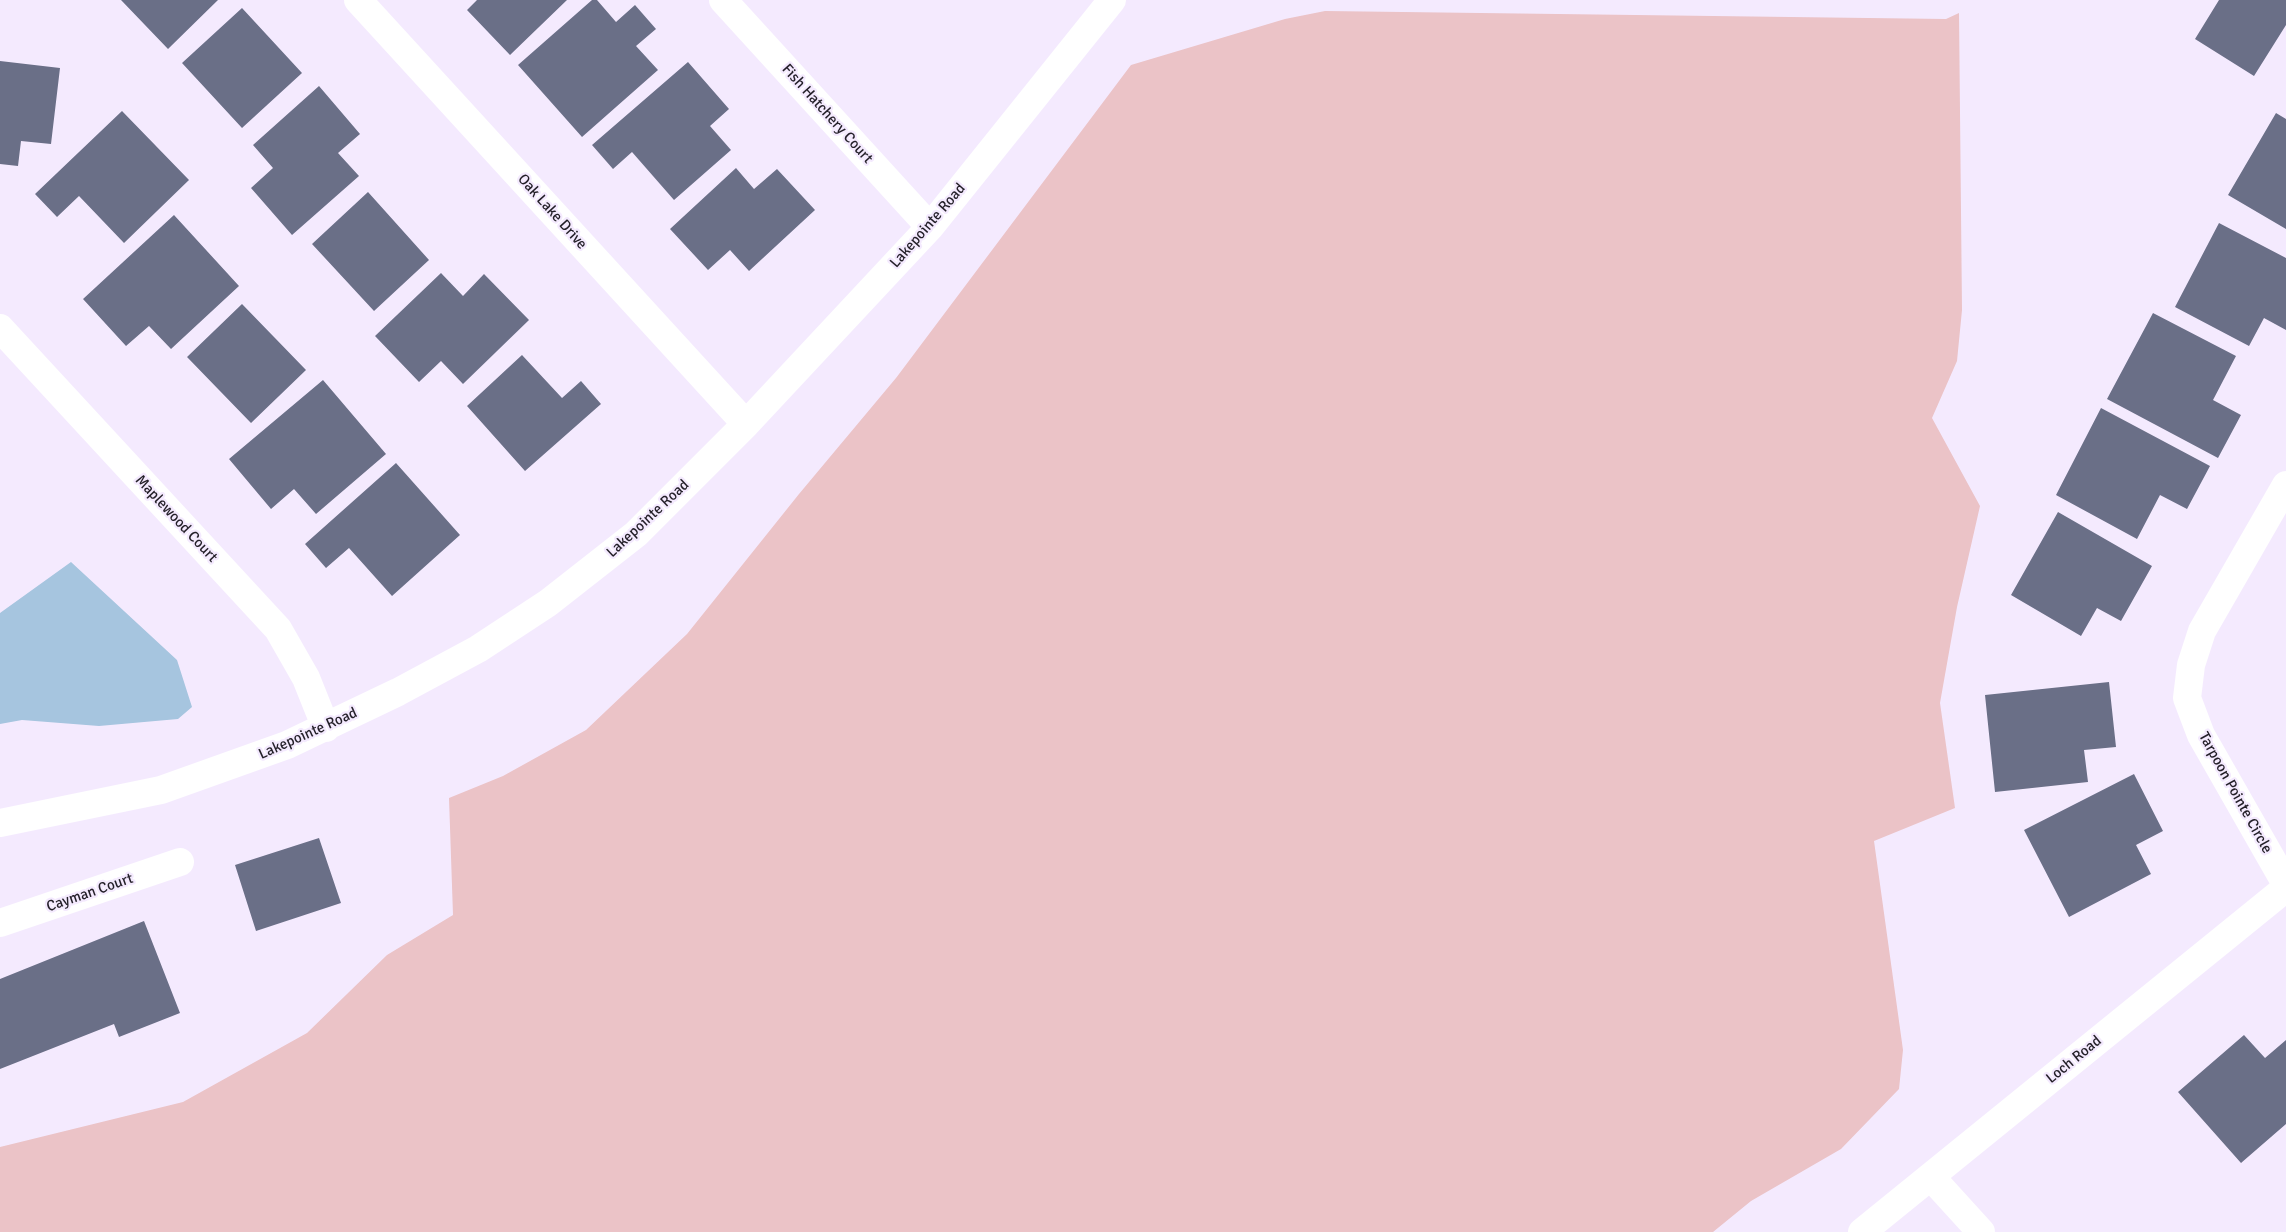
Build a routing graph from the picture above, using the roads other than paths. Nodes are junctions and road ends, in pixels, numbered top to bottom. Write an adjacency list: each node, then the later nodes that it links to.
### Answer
1 (358, 0): 6 (street, Oak Lake Drive)
2 (723, 0): 4 (street, Fish Hatchery Court)
3 (1112, 0): 4 (street, Lakepointe Road)
4 (930, 227): 6 (street, Lakepointe Road)
5 (0, 328): 8 (street, Maplewood Court)
6 (746, 424): 8 (street, Lakepointe Road)
7 (2286, 485): 11 (street, Tarpoon Pointe Circle)
8 (326, 728): 9 (street, Lakepointe Road)
9 (0, 823)
10 (180, 862): 13 (street, Cayman Court)
11 (2286, 884)
12 (2286, 888): 14 (street, Loch Road)
13 (0, 923)
14 (1930, 1177): 15 (street, Loch Road); 16 (street)
15 (1862, 1232)
16 (1981, 1232)

